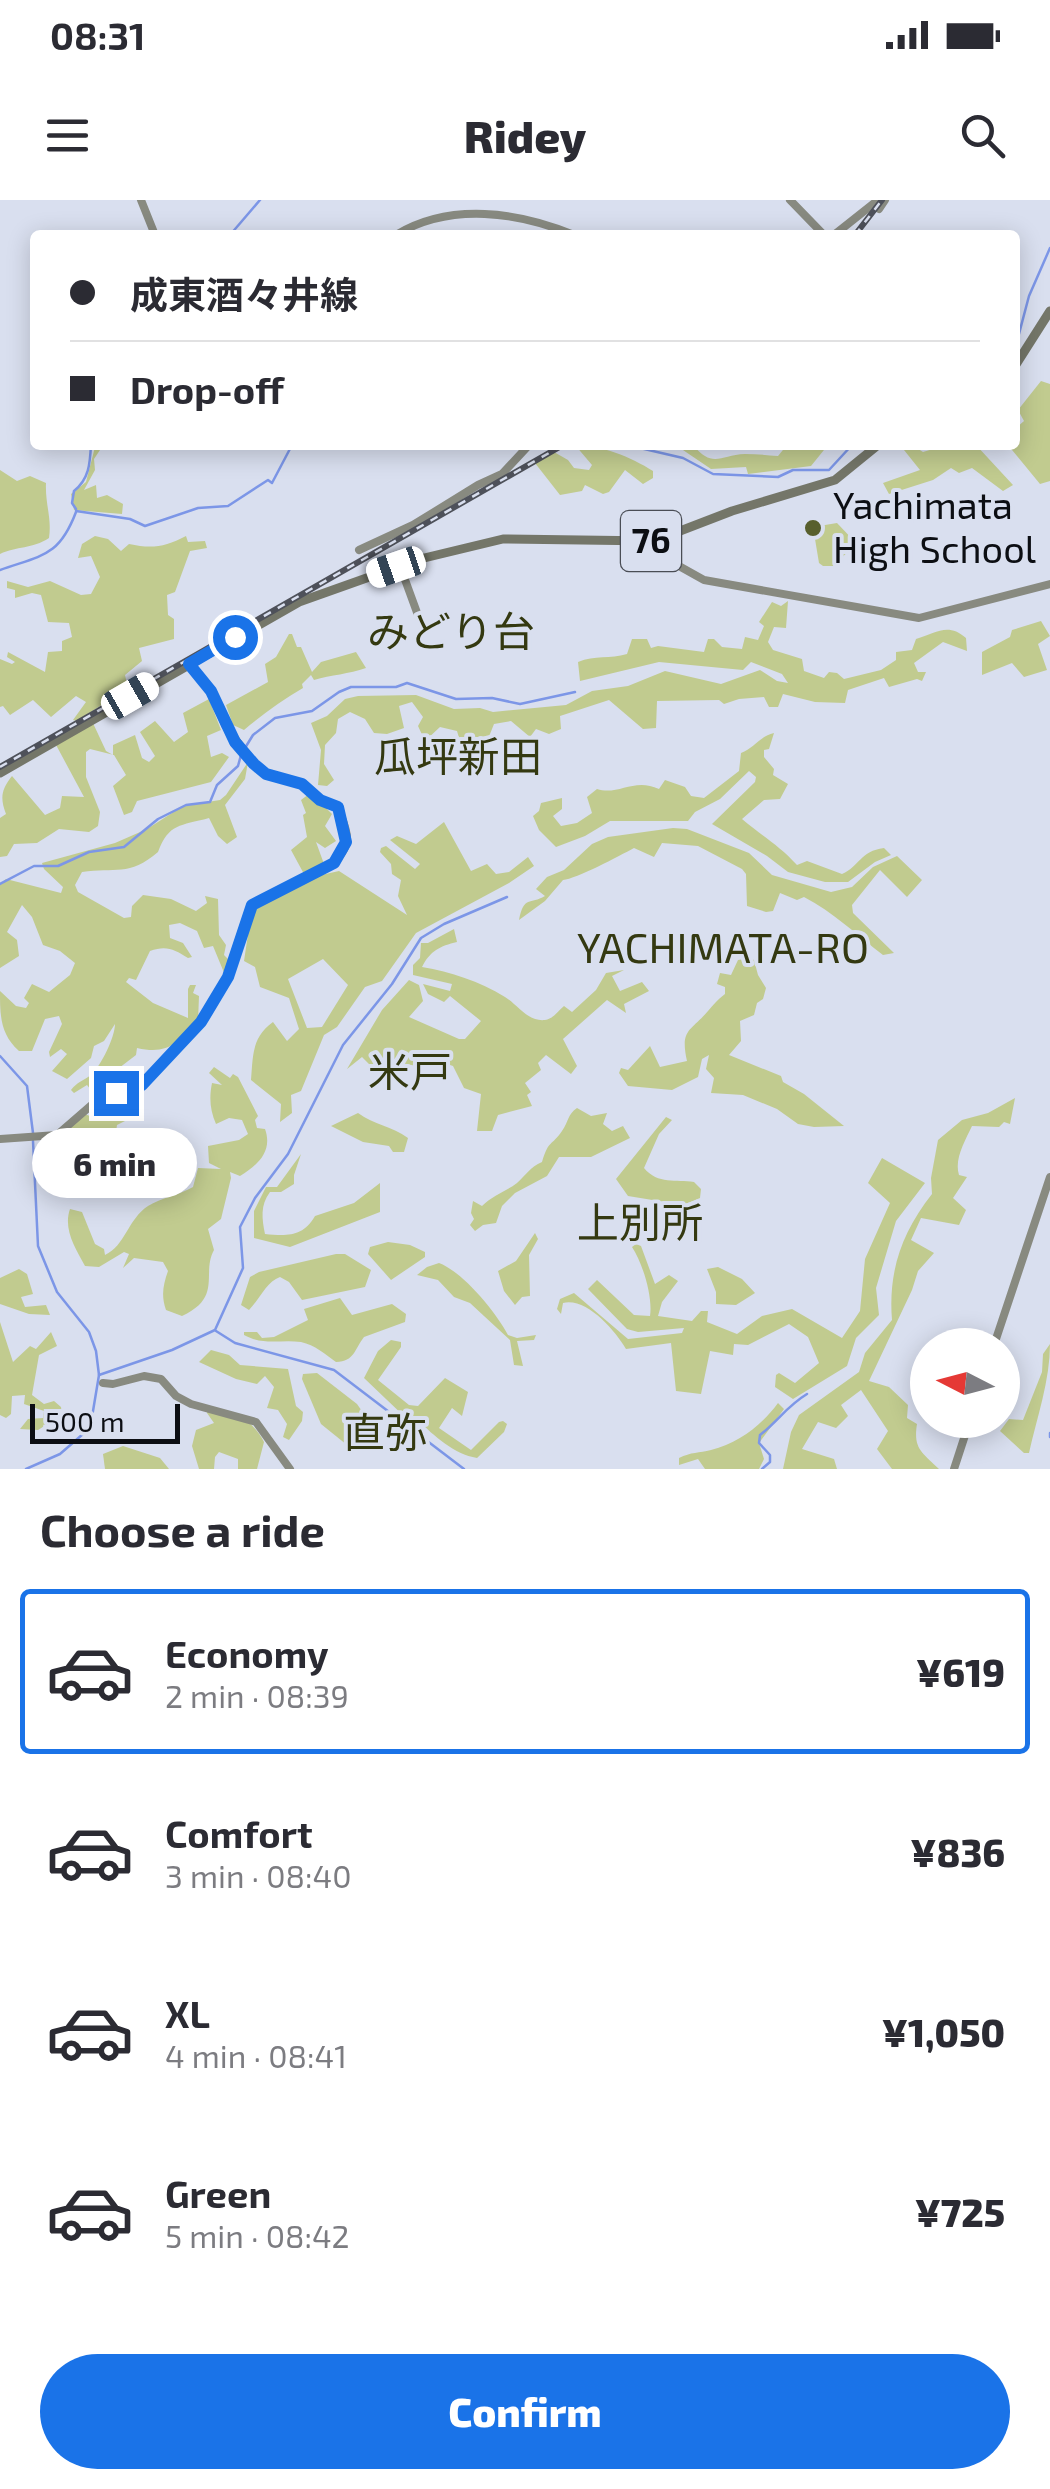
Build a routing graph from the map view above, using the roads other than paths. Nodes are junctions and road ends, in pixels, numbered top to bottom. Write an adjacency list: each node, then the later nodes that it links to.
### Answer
1 (141, 200): 4 (street)
2 (790, 200): 7 (street)
3 (881, 203): 8 (street)
4 (154, 230)
5 (405, 230): 6 (street)
6 (562, 230)
7 (819, 230)
8 (841, 230)
9 (1050, 311): 10 (main road)
10 (1020, 358)
11 (524, 450): 14 (street)
12 (872, 450): 13 (main road, 76)
13 (636, 542): 15 (main road, 76); 16 (street)
14 (358, 550)
15 (400, 566): 17 (street); 18 (main road, 76)
16 (1050, 584)
17 (420, 618)
18 (189, 664): 19 (main road, 76); 20 (street)
19 (0, 773)
20 (0, 1139)
21 (1050, 1178): 22 (street)
22 (1000, 1328)
23 (103, 1383): 25 (street)
24 (964, 1438): 26 (street)
25 (290, 1469)
26 (954, 1469)

